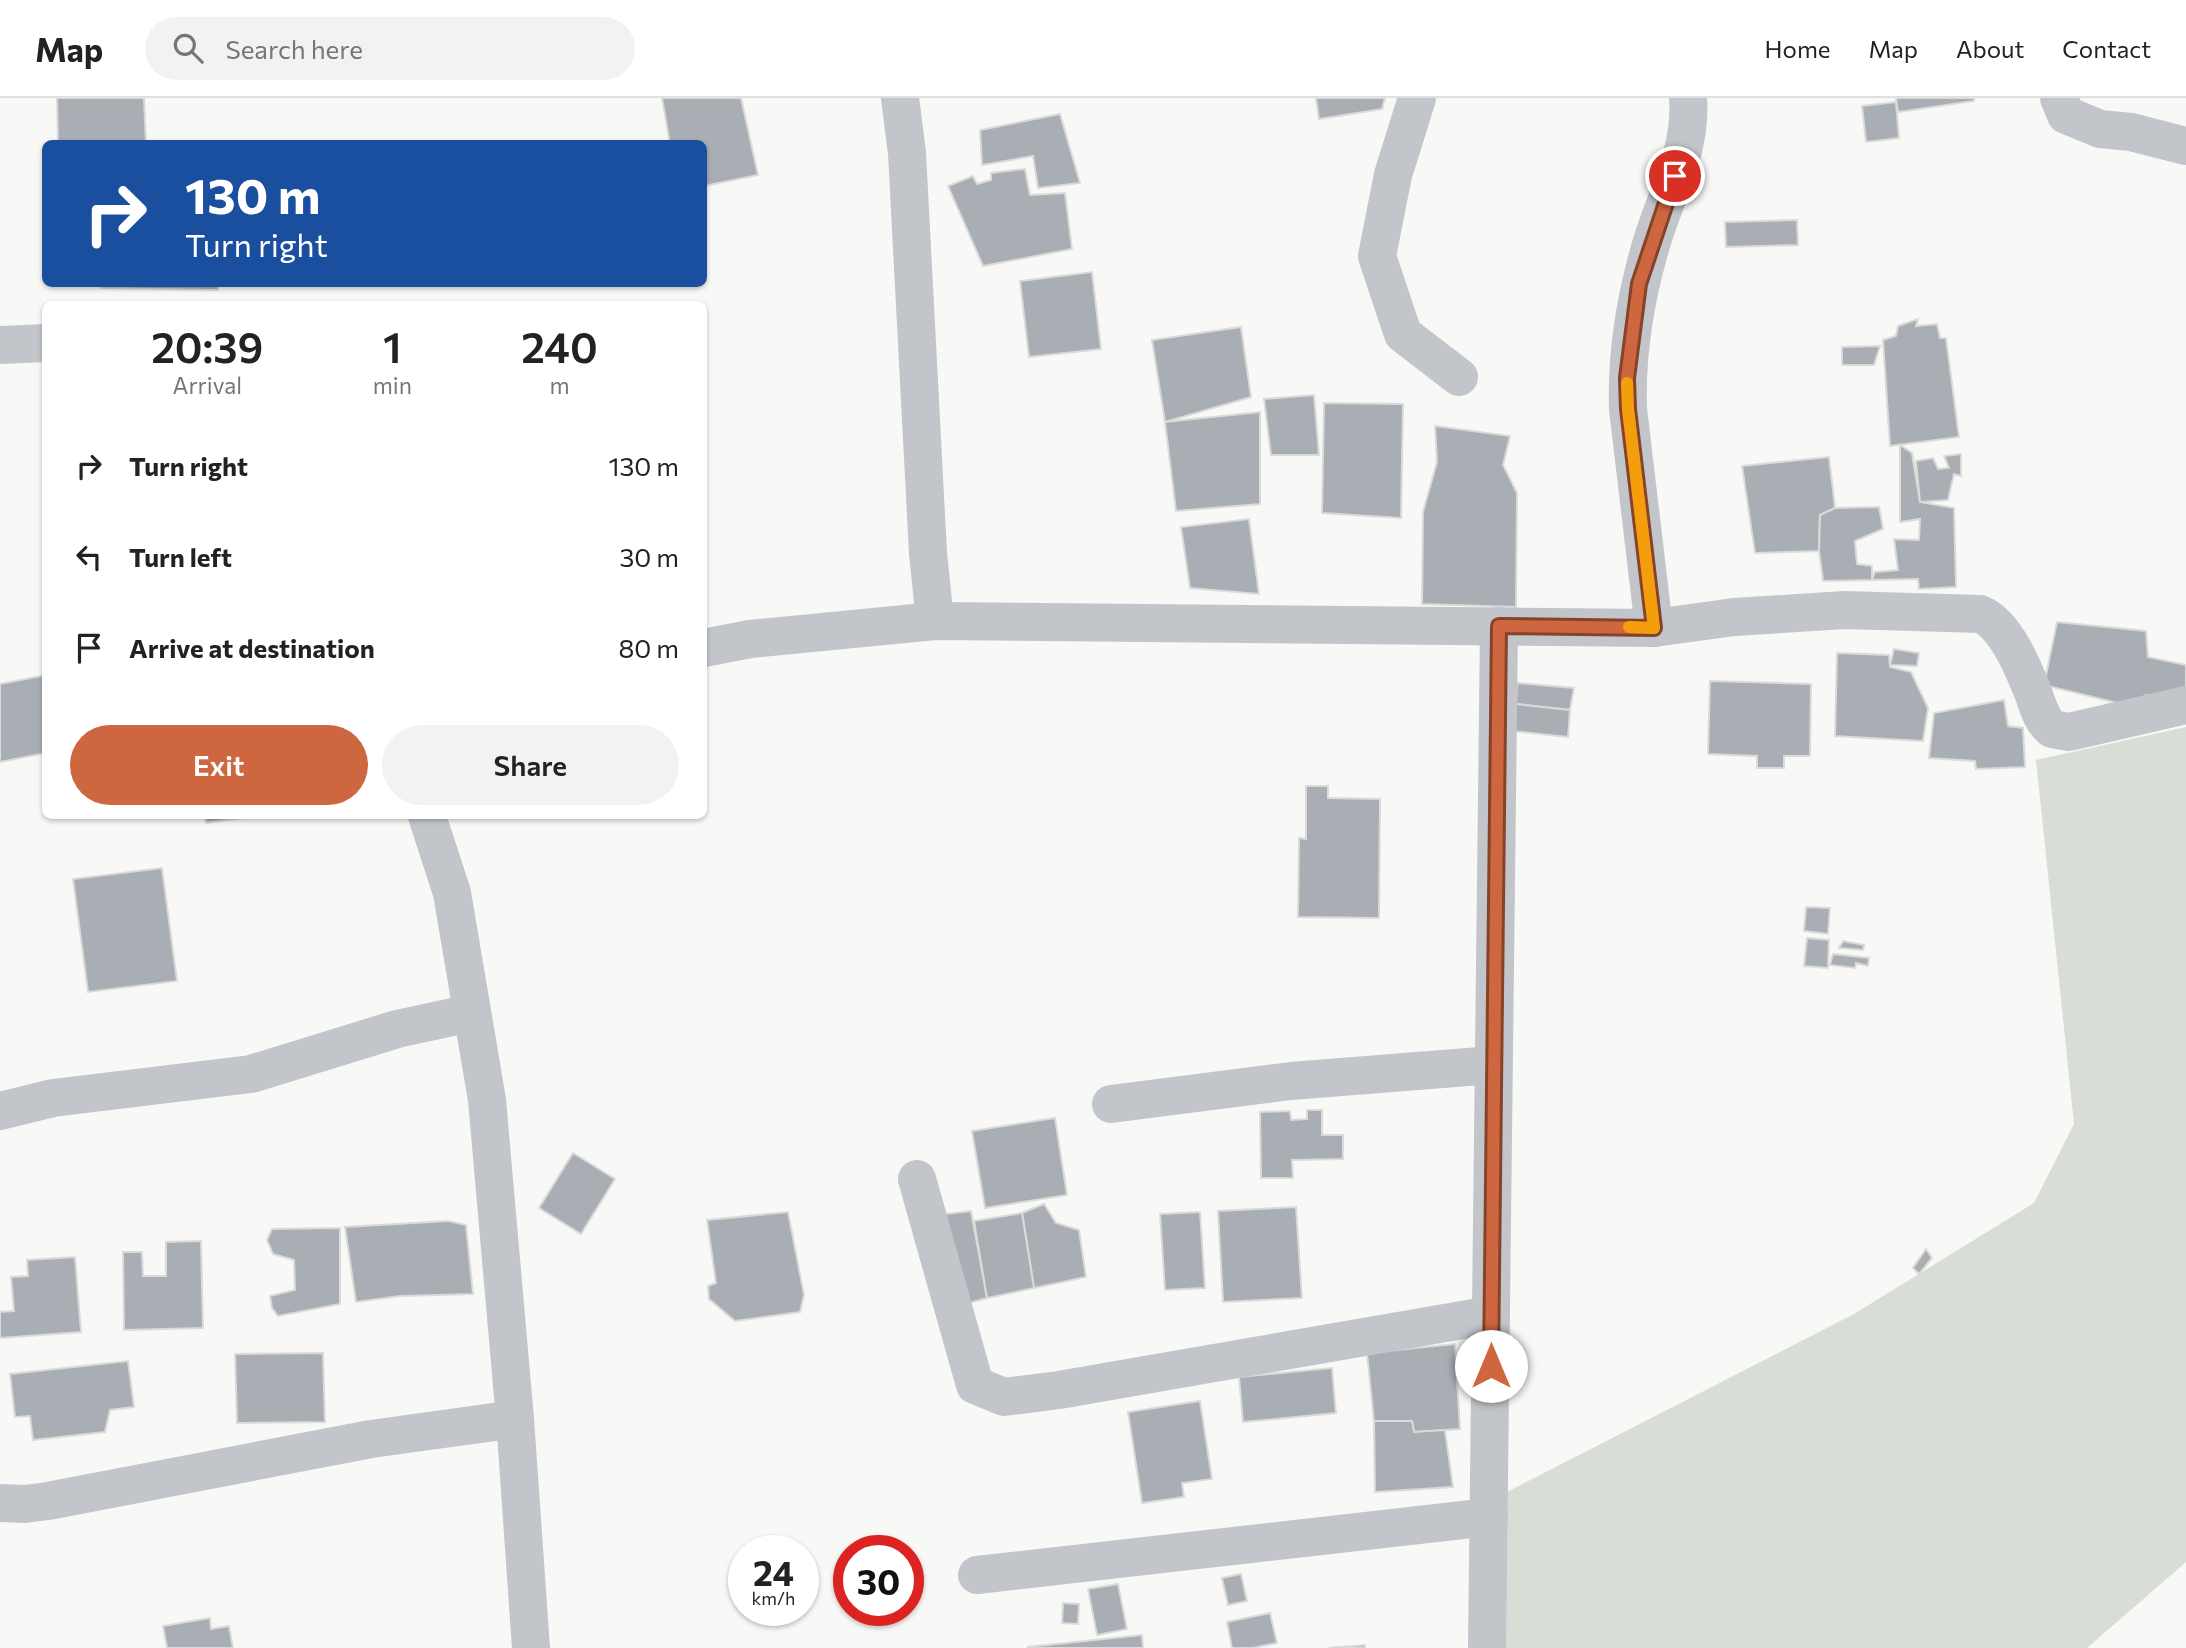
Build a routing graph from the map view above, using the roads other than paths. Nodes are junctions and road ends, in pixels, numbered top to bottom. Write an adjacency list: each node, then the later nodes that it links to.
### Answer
1 (900, 98): 9 (street)
2 (1417, 98): 8 (street)
3 (1688, 98): 11 (street)
4 (2059, 98): 5 (street)
5 (2186, 146)
6 (42, 343): 7 (street)
7 (0, 345)
8 (1459, 377)
9 (935, 621): 10 (street); 12 (street)
10 (1499, 626): 11 (street); 16 (street)
11 (1654, 628): 13 (street)
12 (707, 648)
13 (2186, 705)
14 (429, 819): 15 (street)
15 (471, 1013): 18 (street); 21 (street)
16 (1493, 1065): 17 (street); 20 (street)
17 (1111, 1104)
18 (0, 1111)
19 (917, 1179): 20 (street)
20 (1491, 1315): 23 (street)
21 (515, 1419): 22 (street); 25 (street)
22 (0, 1503)
23 (1489, 1517): 24 (street); 26 (street)
24 (977, 1575)
25 (531, 1648)
26 (1487, 1648)

